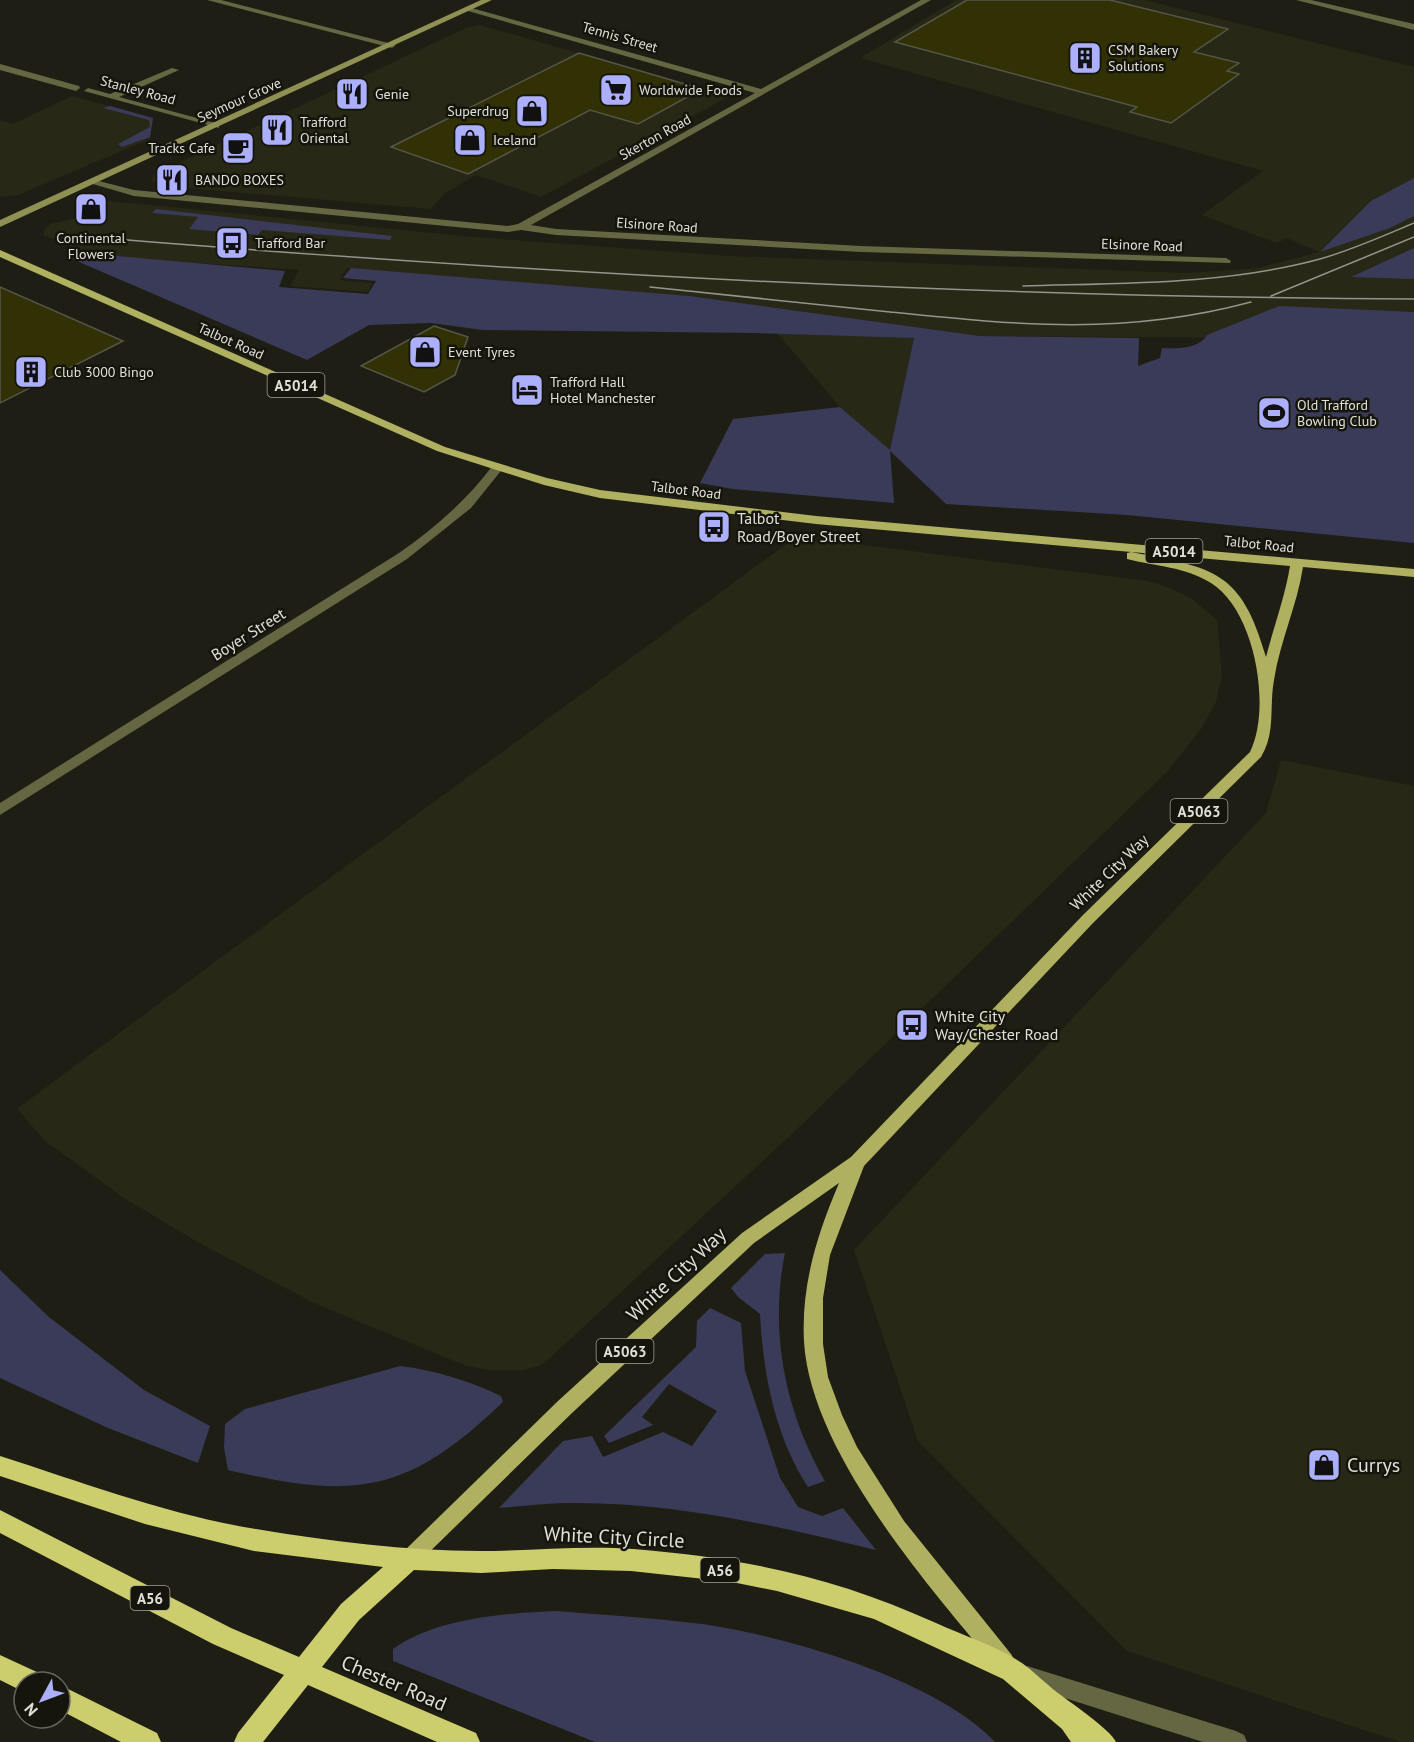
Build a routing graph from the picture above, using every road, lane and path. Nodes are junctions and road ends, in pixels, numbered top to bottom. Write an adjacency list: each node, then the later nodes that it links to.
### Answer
1 (211, 0): 7 (street)
2 (488, 0): 5 (main road, Seymour Grove)
3 (927, 0): 12 (street, Skerton Road)
4 (1300, 0): 6 (street)
5 (471, 9): 7 (main road, Seymour Grove); 12 (street, Tennis Street)
6 (1414, 27)
7 (392, 45): 14 (main road, Seymour Grove)
8 (0, 67): 10 (street, Stanley Road)
9 (175, 70): 13 (street)
10 (76, 88)
11 (88, 91): 13 (street, Stanley Road)
12 (762, 92): 17 (street, Skerton Road)
13 (111, 97): 14 (street, Stanley Road)
14 (216, 126): 15 (main road, Seymour Grove)
15 (91, 182): 16 (main road, Seymour Grove); 17 (street, Elsinore Road)
16 (0, 224)
17 (521, 226): 19 (street, Elsinore Road)
18 (0, 253): 20 (main road, Talbot Road / A5014)
19 (1226, 261)
20 (498, 467): 21 (main road, Talbot Road / A5014); 25 (street, Boyer Street)
21 (1051, 542): 22 (main road, Talbot Road / A5014); 24 (main road)
22 (1297, 563): 23 (main road, Talbot Road / A5014); 24 (main road, White City Way / A5063)
23 (1414, 573)
24 (1267, 681): 26 (main road, White City Way / A5063)
25 (0, 810)
26 (856, 1162): 29 (main road, White City Way / A5063); 30 (main road, White City Way / A5063)
27 (0, 1466): 29 (highway, White City Circle)
28 (0, 1521): 31 (highway, A56)
29 (409, 1558): 30 (highway, White City Circle / A56); 31 (highway)
30 (1012, 1671): 33 (highway, White City Circle / A56); 39 (street)
31 (301, 1672): 34 (highway, Chester Road / A56); 36 (highway)
32 (72, 1703): 35 (highway)
33 (1071, 1720): 37 (highway, White City Circle / A56); 38 (highway, A56)
34 (449, 1740)
35 (148, 1742)
36 (247, 1742)
37 (1087, 1742)
38 (1103, 1742)
39 (1236, 1742)

